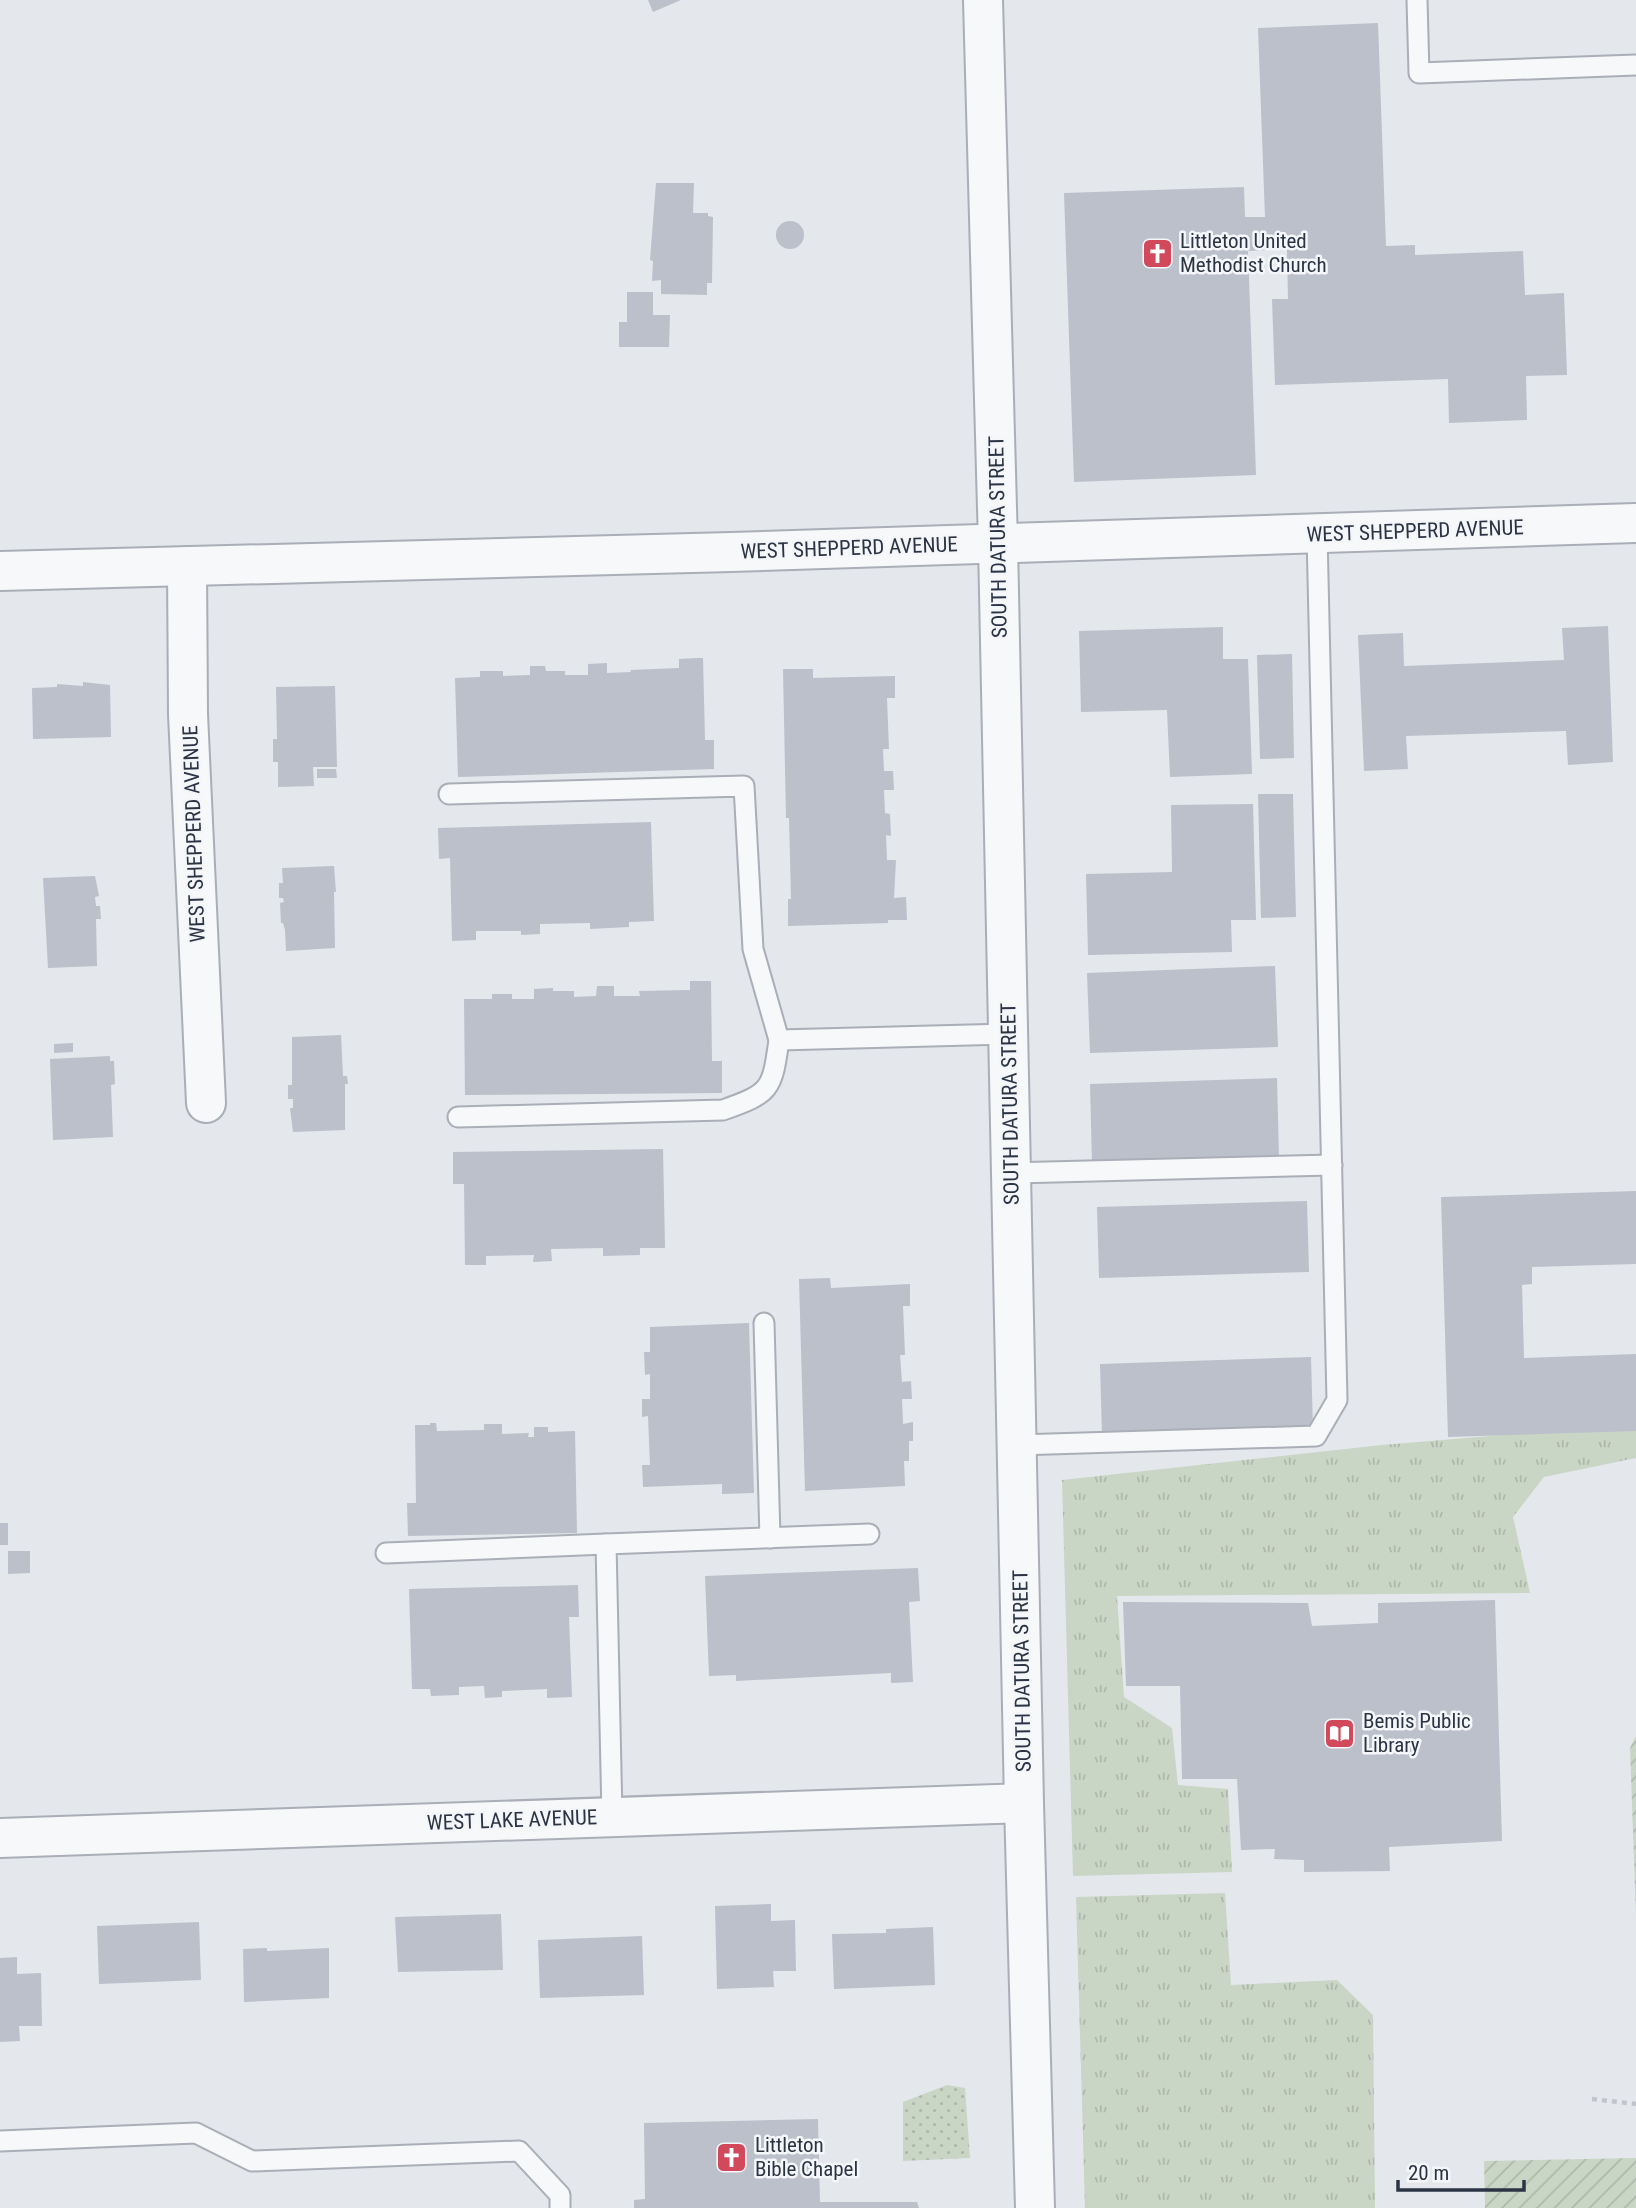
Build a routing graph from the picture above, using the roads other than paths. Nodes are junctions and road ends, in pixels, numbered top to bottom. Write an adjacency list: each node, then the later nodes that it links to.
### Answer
1 (983, 0): 6 (street, SOUTH DATURA STREET)
2 (1417, 0): 3 (lane)
3 (1636, 65)
4 (1636, 523): 5 (street, WEST SHEPPERD AVENUE)
5 (1317, 534): 6 (street, WEST SHEPPERD AVENUE); 14 (lane)
6 (998, 544): 7 (street, WEST SHEPPERD AVENUE); 10 (street, SOUTH DATURA STREET)
7 (187, 566): 8 (street, WEST SHEPPERD AVENUE); 12 (street, WEST SHEPPERD AVENUE)
8 (0, 571)
9 (449, 794): 11 (lane)
10 (1008, 1034): 11 (lane); 15 (street, SOUTH DATURA STREET)
11 (779, 1040): 13 (lane)
12 (206, 1103)
13 (457, 1117)
14 (1332, 1165): 15 (lane); 17 (lane)
15 (1011, 1172): 17 (street, SOUTH DATURA STREET)
16 (764, 1323): 19 (lane)
17 (1017, 1445): 22 (street, SOUTH DATURA STREET)
18 (869, 1534): 19 (lane)
19 (770, 1538): 20 (lane)
20 (606, 1544): 21 (lane); 23 (lane)
21 (386, 1553)
22 (1024, 1803): 23 (street, WEST LAKE AVENUE); 27 (street, SOUTH DATURA STREET)
23 (612, 1816): 24 (street, WEST LAKE AVENUE)
24 (0, 1838)
25 (0, 2141): 26 (lane)
26 (560, 2208)
27 (1035, 2208)

